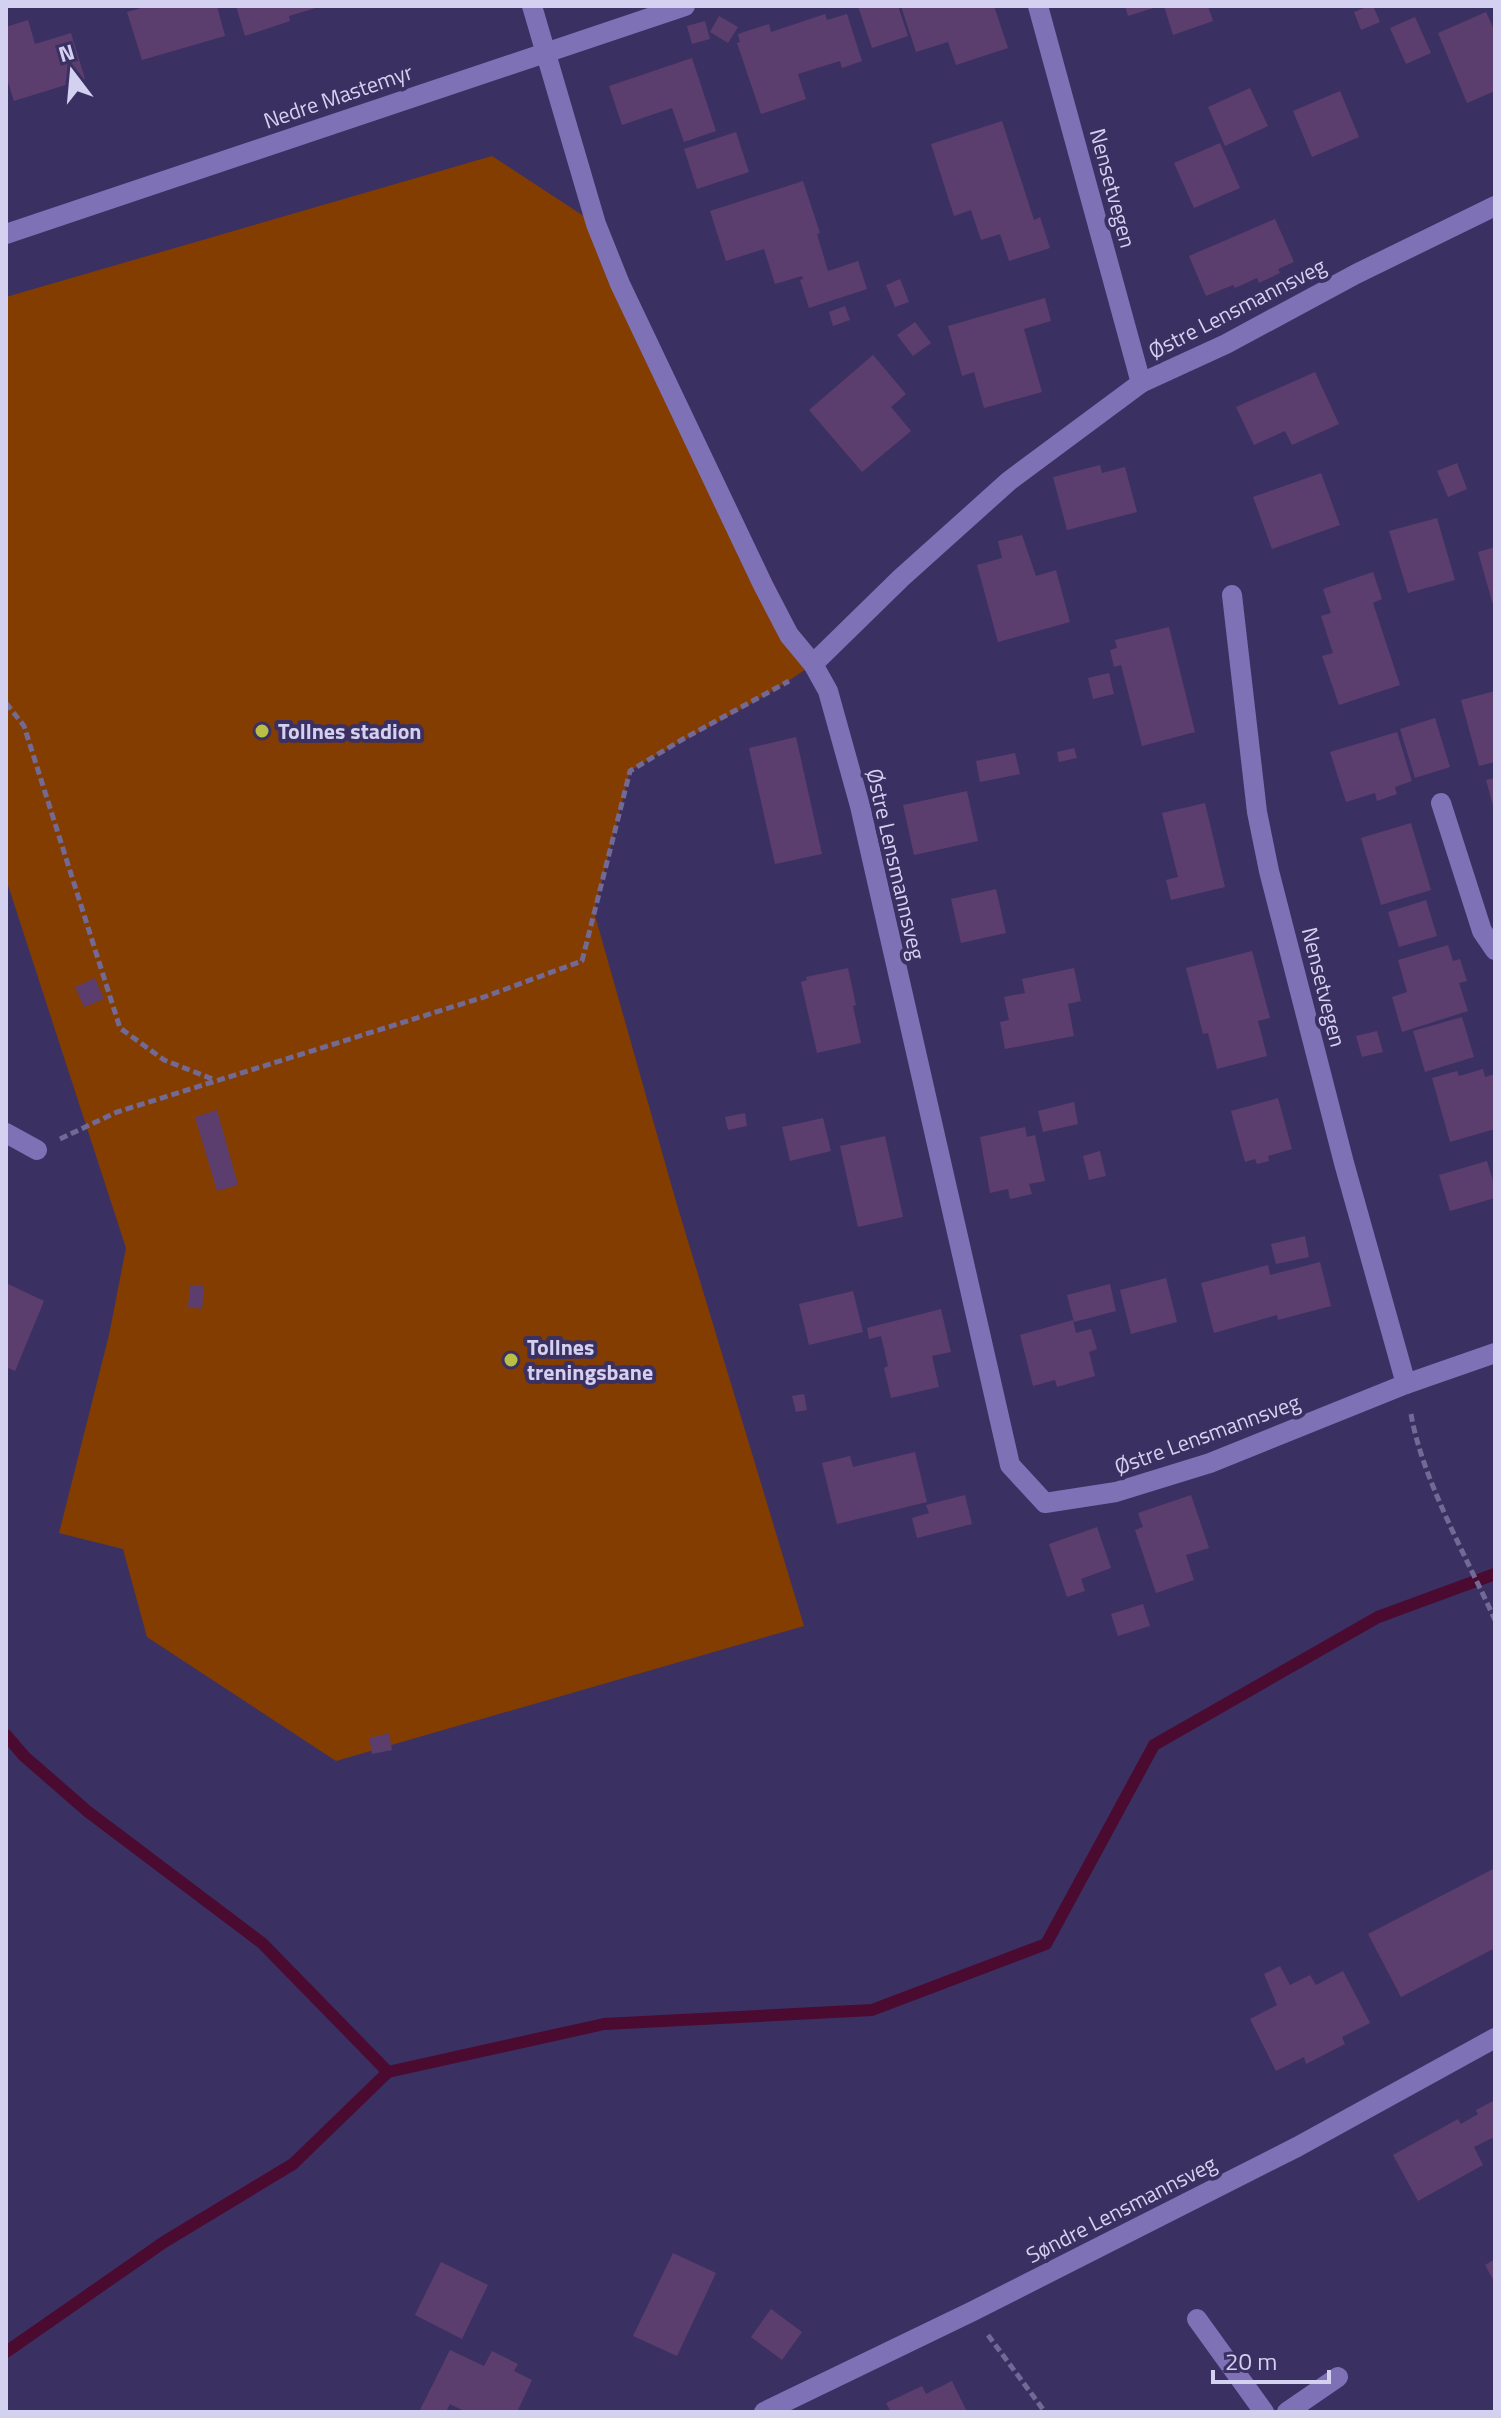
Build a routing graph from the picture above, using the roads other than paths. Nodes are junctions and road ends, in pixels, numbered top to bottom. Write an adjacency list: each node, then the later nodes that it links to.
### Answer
1 (532, 6): 4 (street)
2 (685, 6): 4 (street, Nedre Mastemyr)
3 (1038, 6): 7 (street, Nensetvegen)
4 (545, 51): 6 (street, Nedre Mastemyr); 9 (street)
5 (1495, 206): 7 (street, Østre Lensmannsveg)
6 (6, 234)
7 (1141, 383): 9 (street, Østre Lensmannsveg)
8 (1232, 595): 15 (street, Nensetvegen)
9 (813, 664): 15 (street, Østre Lensmannsveg)
10 (1441, 803): 11 (street)
11 (1495, 950)
12 (6, 1133): 13 (street)
13 (37, 1150)
14 (1495, 1353): 15 (street)
15 (1406, 1384)
16 (1495, 2038): 19 (street, Søndre Lensmannsveg)
17 (1197, 2319): 20 (street)
18 (1338, 2377): 21 (street)
19 (764, 2412)
20 (1264, 2412)
21 (1287, 2412)

